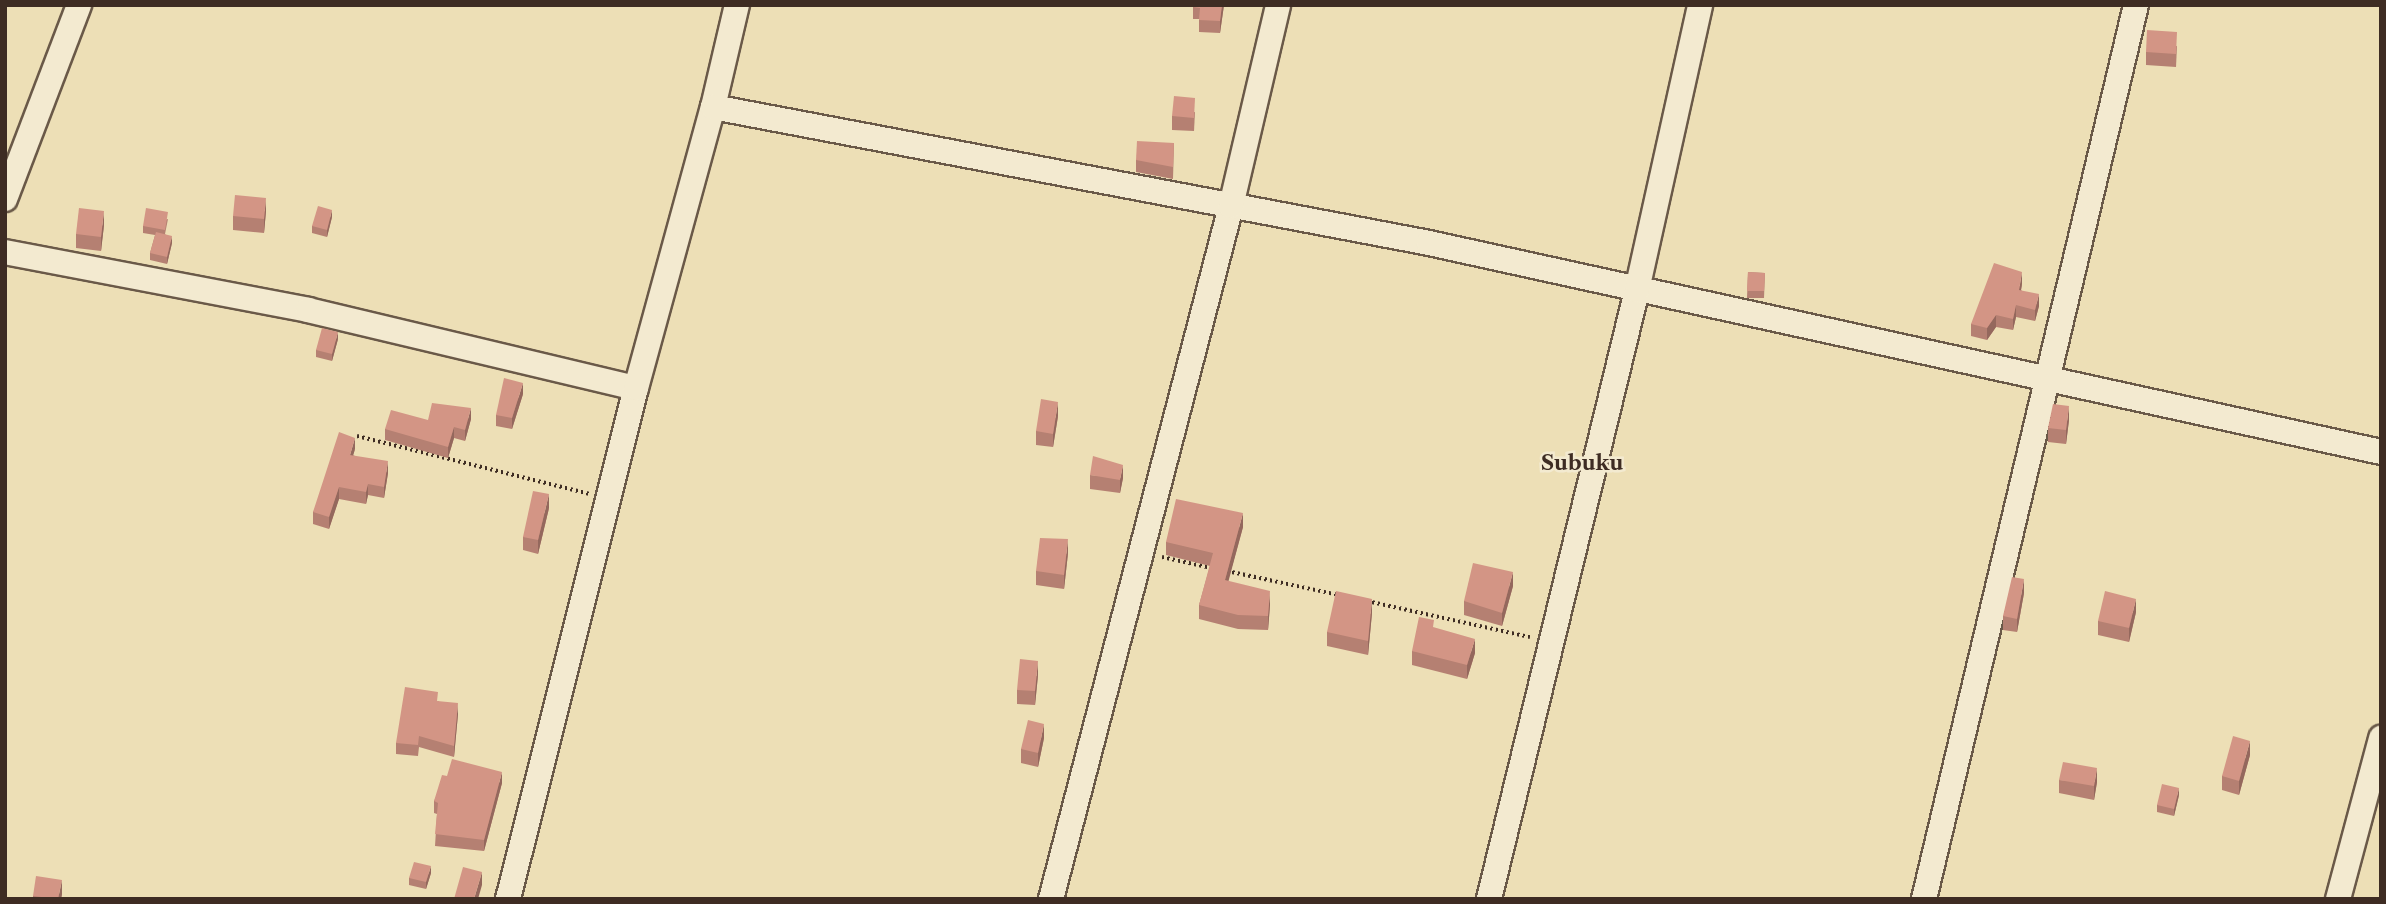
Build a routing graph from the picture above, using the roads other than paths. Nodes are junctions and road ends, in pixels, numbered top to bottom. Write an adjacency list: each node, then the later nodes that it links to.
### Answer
1 (79, 5): 7 (street)
2 (737, 5): 6 (street)
3 (1278, 5): 9 (street)
4 (1700, 5): 11 (street)
5 (2136, 5): 12 (street)
6 (713, 107): 9 (street); 13 (street)
7 (12, 166): 8 (street)
8 (5, 199)
9 (1231, 206): 11 (street); 17 (street)
10 (5, 252): 13 (street)
11 (1637, 290): 12 (street); 18 (street)
12 (2049, 380): 14 (street); 19 (street)
13 (636, 388): 16 (street)
14 (2381, 452)
15 (2381, 738): 20 (street)
16 (508, 899)
17 (1051, 899)
18 (1489, 899)
19 (1924, 899)
20 (2338, 899)

